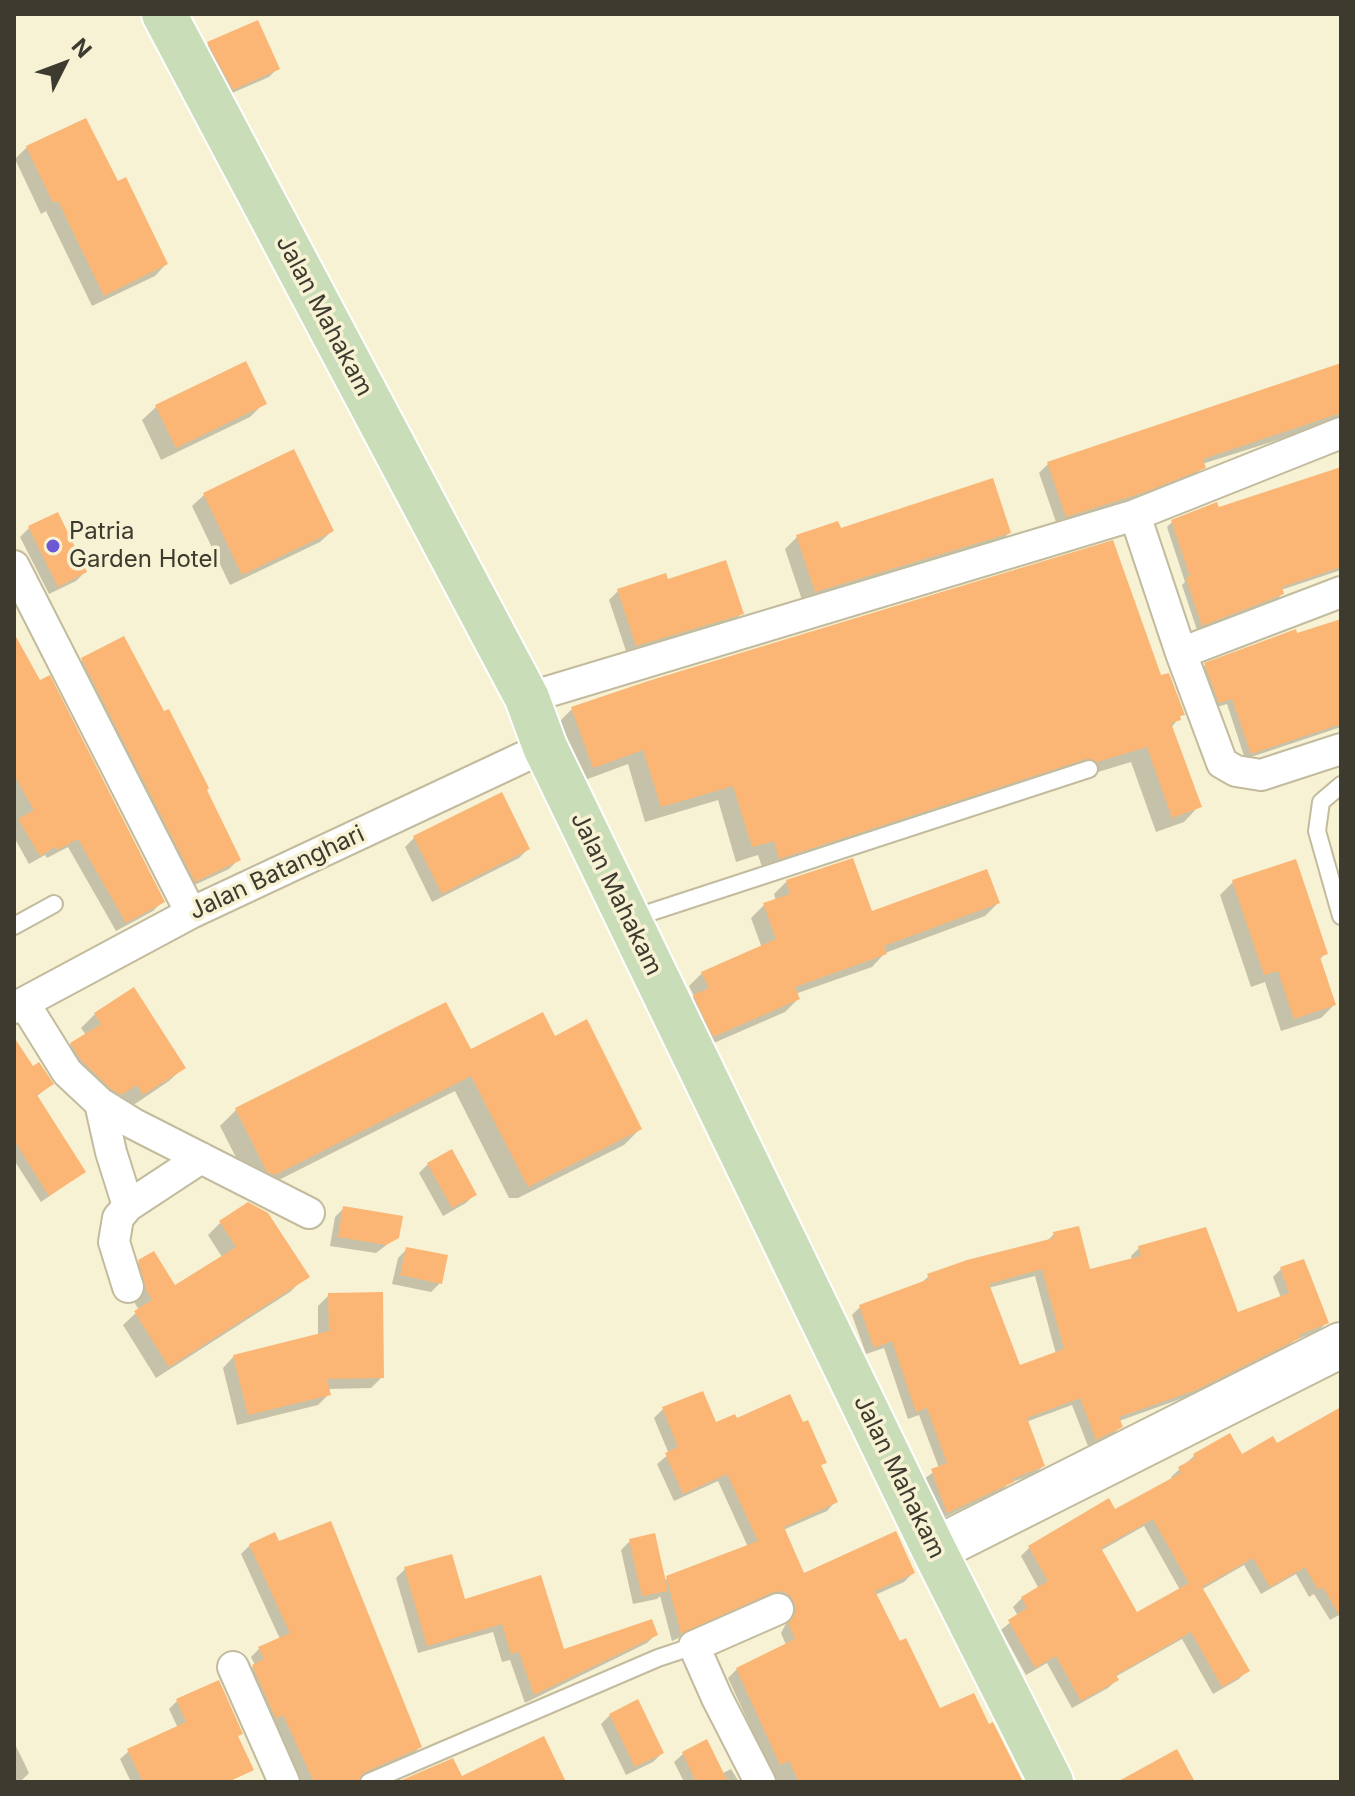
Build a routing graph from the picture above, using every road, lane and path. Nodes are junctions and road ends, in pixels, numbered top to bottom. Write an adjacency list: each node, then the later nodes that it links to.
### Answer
1 (164, 14): 7 (main road, Jalan Mahakam)
2 (1341, 433): 3 (street)
3 (1135, 515): 6 (street); 7 (street)
4 (14, 566): 13 (street)
5 (1341, 592): 6 (street)
6 (1181, 653): 9 (street)
7 (527, 698): 8 (main road, Jalan Mahakam)
8 (545, 747): 13 (street, Jalan Batanghari); 15 (main road, Jalan Mahakam)
9 (1341, 749)
10 (1089, 769): 15 (lane)
11 (1341, 785): 14 (lane)
12 (54, 904): 16 (lane)
13 (191, 913): 17 (street, Jalan Batanghari)
14 (1341, 916)
15 (628, 920): 24 (main road, Jalan Mahakam)
16 (14, 926)
17 (17, 999): 18 (street)
18 (100, 1103): 19 (street); 20 (street)
19 (201, 1158): 20 (street); 21 (street)
20 (128, 1206): 22 (street)
21 (309, 1213)
22 (128, 1287)
23 (1341, 1345): 24 (street)
24 (934, 1550): 31 (main road, Jalan Mahakam)
25 (778, 1609): 26 (street)
26 (694, 1646): 29 (lane); 30 (street)
27 (233, 1667): 28 (street)
28 (284, 1782)
29 (369, 1782)
30 (760, 1782)
31 (1051, 1782)

